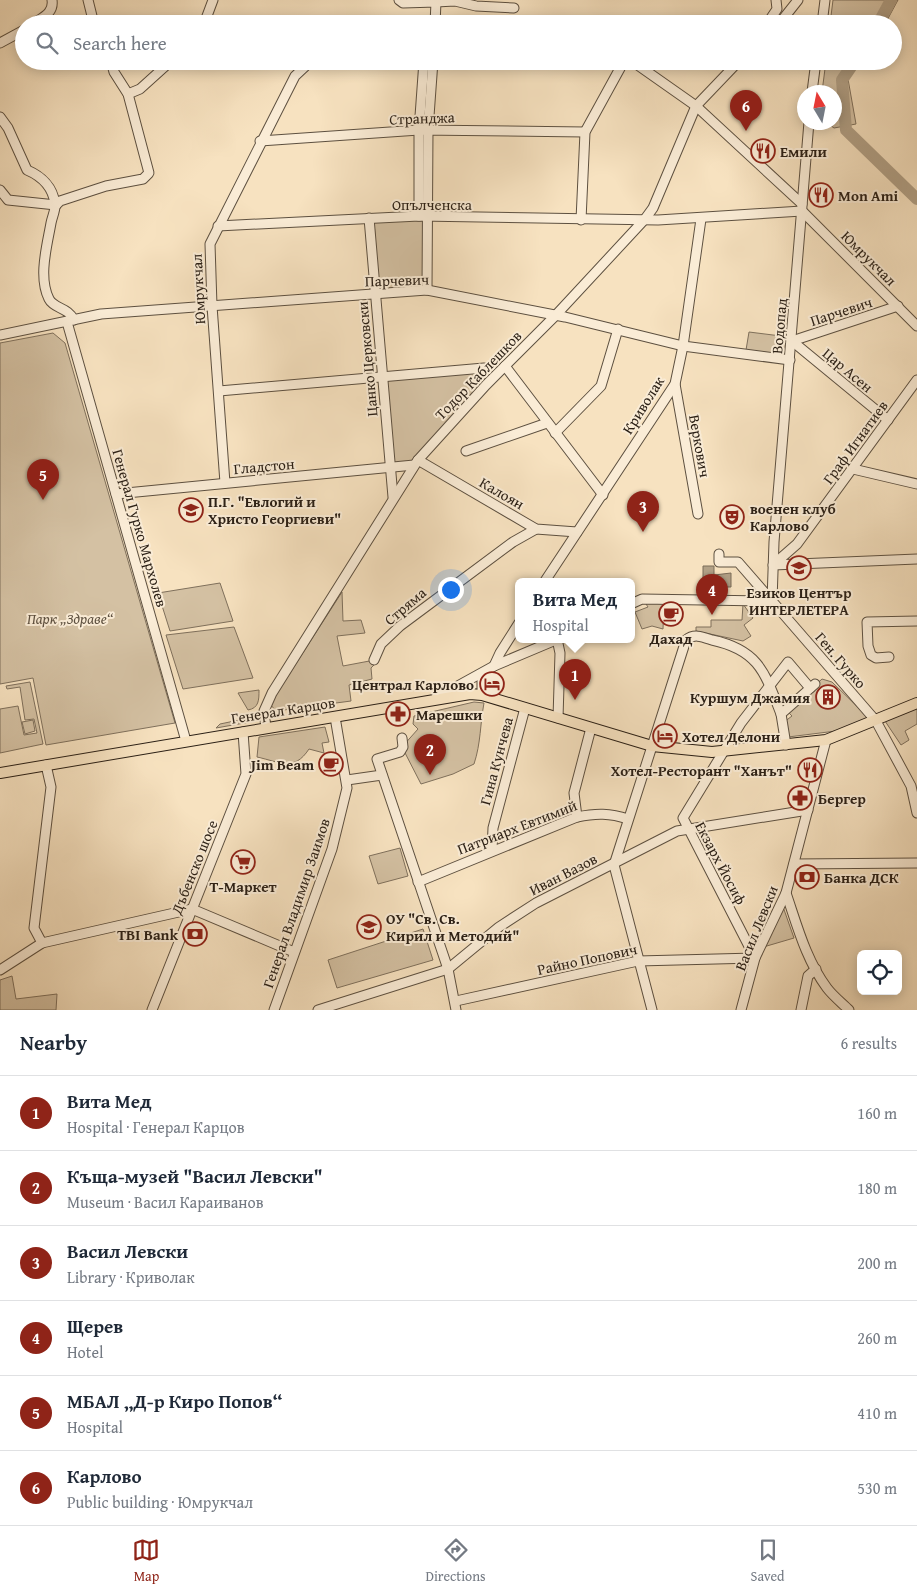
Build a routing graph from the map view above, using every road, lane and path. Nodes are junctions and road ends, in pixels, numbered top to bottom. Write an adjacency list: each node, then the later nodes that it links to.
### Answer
1 (88, 0): 12 (street)
2 (213, 0): 13 (street)
3 (398, 0): 9 (street)
4 (455, 0): 9 (street); 10 (street)
5 (776, 0): 15 (street)
6 (798, 0): 16 (street)
7 (825, 0): 17 (street)
8 (55, 1): 11 (street)
9 (436, 2): 14 (street)
10 (514, 8)
11 (46, 15)
12 (92, 15)
13 (207, 15)
14 (435, 15)
15 (773, 15)
16 (786, 15)
17 (823, 15)
18 (15, 35): 19 (street)
19 (0, 43)
20 (113, 70): 30 (street)
21 (161, 70): 30 (street)
22 (301, 70): 37 (street, Юмрукчал)
23 (423, 70): 33 (street)
24 (431, 70): 34 (street)
25 (619, 70): 36 (street)
26 (645, 70): 31 (street, Юмрукчал)
27 (730, 70): 31 (street, Тодор Каблешков)
28 (815, 70): 29 (street)
29 (813, 85)
30 (128, 94): 39 (street)
31 (696, 106): 40 (street, Юмрукчал); 45 (street, Тодор Каблешков)
32 (0, 117): 39 (street)
33 (419, 130): 34 (street, Странджа); 37 (street, Странджа); 41 (street)
34 (428, 130): 36 (street, Странджа); 42 (street)
35 (809, 130): 40 (street, Водопад)
36 (585, 132): 47 (street)
37 (260, 141): 48 (street, Юмрукчал)
38 (0, 190): 39 (street)
39 (56, 205): 55 (street)
40 (802, 208): 46 (street, Опълченска); 53 (street, Юмрукчал); 59 (street, Водопад)
41 (419, 216): 42 (street, Опълченска); 43 (street, Опълченска)
42 (429, 216): 47 (street, Опълченска); 50 (street)
43 (369, 218): 48 (street, Опълченска); 51 (street, Цанко Церковски)
44 (628, 219): 45 (street, Опълченска); 47 (street, Опълченска); 49 (street)
45 (645, 219): 46 (street, Опълченска); 49 (street, Тодор Каблешков)
46 (701, 219): 60 (street, Криволак)
47 (581, 220)
48 (218, 226): 52 (street, Юмрукчал)
49 (628, 238): 54 (street, Тодор Каблешков)
50 (427, 290): 51 (street, Парчевич); 54 (street, Парчевич)
51 (376, 294): 52 (street, Парчевич); 64 (street, Цанко Церковски)
52 (212, 306): 55 (street, Парчевич); 67 (street, Юмрукчал)
53 (898, 306): 56 (street, Юмрукчал); 59 (street, Парчевич)
54 (555, 316): 57 (street, Парчевич); 62 (street, Тодор Каблешков)
55 (71, 321): 58 (street, Парчевич); 77 (street, Генерал Гурко Мархолев)
56 (917, 326)
57 (618, 329): 60 (street, Парчевич); 70 (street)
58 (0, 335)
59 (792, 341): 61 (street, Водопад); 68 (street, Цар Асен)
60 (682, 346): 61 (street, Парчевич); 66 (street, Криволак)
61 (790, 360): 85 (street, Водопад)
62 (505, 366): 69 (street); 72 (street, Тодор Каблешков)
63 (484, 368): 64 (street)
64 (383, 378): 67 (street); 73 (street, Цанко Церковски)
65 (917, 380): 68 (street, Граф Игнатиев)
66 (675, 384): 78 (street, Криволак); 80 (street, Веркович)
67 (219, 391): 75 (street, Юмрукчал)
68 (888, 420): 74 (street, Граф Игнатиев)
69 (547, 423): 70 (street); 71 (street)
70 (555, 433): 78 (street)
71 (466, 451)
72 (416, 462): 73 (street, Гладстон); 79 (street, Тодор Каблешков); 81 (street, Калоян)
73 (390, 468): 75 (street, Гладстон); 79 (street, Цанко Церковски)
74 (853, 469): 76 (street); 85 (street, Граф Игнатиев)
75 (225, 483): 77 (street, Гладстон)
76 (917, 484)
77 (116, 494): 111 (street, Генерал Гурко Мархолев)
78 (603, 494): 82 (street, Криволак)
79 (393, 497): 106 (street, Тодор Каблешков)
80 (698, 514)
81 (536, 528): 82 (street, Калоян); 94 (street, Стряма)
82 (576, 532): 86 (street, Криволак)
83 (719, 554): 87 (street, Ген. Гурко)
84 (917, 559): 85 (street)
85 (773, 565): 87 (street)
86 (547, 578)
87 (772, 601): 88 (street); 105 (street, Ген. Гурко)
88 (635, 602)
89 (917, 621): 93 (street)
90 (515, 629): 95 (street)
91 (549, 643): 95 (street)
92 (559, 643): 104 (street)
93 (889, 657)
94 (374, 660)
95 (494, 666): 96 (street)
96 (482, 674): 98 (street); 99 (street)
97 (769, 684): 102 (street); 102 (street, Екзарх Йосиф); 113 (street); 114 (street, Екзарх Йосиф)
98 (482, 695): 99 (main road, Генерал Карцов); 101 (main road, Генерал Карцов)
99 (431, 701): 103 (main road, Генерал Карцов)
100 (917, 703): 105 (main road, Генерал Карцов)
101 (525, 708): 104 (main road, Генерал Карцов); 124 (street, Гина Кунчева)
102 (781, 714): 112 (street)
103 (335, 717): 106 (main road, Генерал Карцов); 118 (street, Генерал Владимир Заимов)
104 (558, 718): 107 (main road, Генерал Карцов)
105 (876, 721): 110 (main road, Генерал Карцов); 120 (street, Ген. Гурко)
106 (266, 728): 108 (main road, Генерал Карцов)
107 (591, 728): 113 (main road, Генерал Карцов); 121 (street)
108 (243, 732): 111 (main road, Генерал Карцов); 130 (street, Дъбенско шосе)
109 (402, 738): 117 (street)
110 (826, 740): 112 (main road, Генерал Карцов); 119 (street, Васил Левски)
111 (186, 741): 115 (main road, Генерал Карцов)
112 (786, 745): 114 (main road, Генерал Карцов)
113 (652, 746): 114 (main road, Генерал Карцов); 122 (street)
114 (722, 751): 123 (street, Екзарх Йосиф)
115 (46, 765): 116 (main road, Генерал Карцов); 131 (street)
116 (0, 773)
117 (382, 775): 118 (street); 128 (street)
118 (347, 780): 132 (street, Генерал Владимир Заимов)
119 (808, 810): 123 (street, Иван Вазов); 126 (street, Васил Левски)
120 (917, 813)
121 (577, 817): 122 (street, Патриарх Евтимий); 124 (street, Патриарх Евтимий)
122 (628, 819): 127 (street)
123 (688, 828): 127 (street, Иван Вазов); 133 (street, Екзарх Йосиф)
124 (492, 850): 128 (street, Патриарх Евтимий)
125 (917, 863): 126 (street)
126 (794, 864): 129 (street, Васил Левски)
127 (614, 865): 134 (street); 135 (street, Иван Вазов)
128 (418, 882): 135 (street)
129 (786, 893): 133 (street, Васил Левски); 136 (street)
130 (192, 909): 131 (street); 132 (street); 139 (street, Дъбенско шосе)
131 (42, 943): 137 (street)
132 (294, 952): 140 (street, Генерал Владимир Заимов)
133 (755, 958): 134 (street, Райно Попович); 143 (street, Васил Левски)
134 (638, 961): 138 (street, Райно Попович); 142 (street)
135 (448, 969): 138 (street); 141 (street, Иван Вазов)
136 (816, 969): 144 (street); 145 (street)
137 (0, 970)
138 (456, 1006)
139 (152, 1010)
140 (274, 1010)
141 (318, 1010)
142 (652, 1010)
143 (740, 1010)
144 (802, 1010)
145 (849, 1010)

